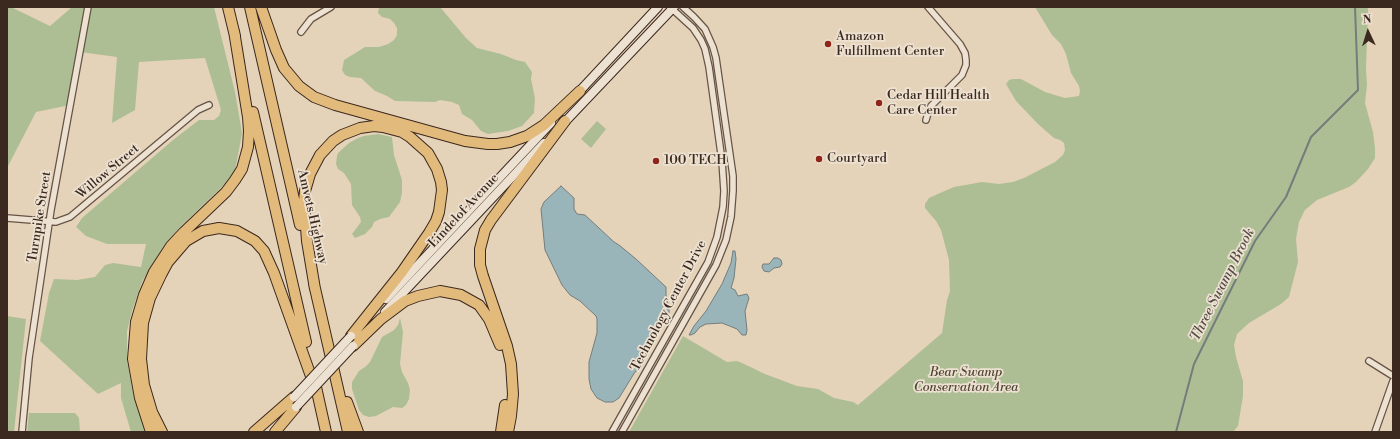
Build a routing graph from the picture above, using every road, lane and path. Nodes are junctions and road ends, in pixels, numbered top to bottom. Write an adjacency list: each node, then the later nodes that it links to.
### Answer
1 (88, 7): 17 (street, Turnpike Street)
2 (228, 7): 10 (highway)
3 (250, 7): 18 (highway, Amvets Highway)
4 (261, 7): 12 (highway)
5 (331, 7): 11 (street)
6 (658, 7): 12 (main road, Lindelof Avenue)
7 (683, 7): 38 (street, Technology Center Drive)
8 (928, 7): 14 (street)
9 (672, 8): 15 (main road, Lindelof Avenue); 37 (street, Technology Center Drive)
10 (234, 31): 24 (highway); 27 (highway)
11 (301, 32)
12 (580, 91): 19 (main road, Lindelof Avenue)
13 (209, 105): 17 (street, Willow Street)
14 (926, 120)
15 (565, 121): 19 (main road, Lindelof Avenue); 36 (highway)
16 (7, 218): 17 (street, Willow Street)
17 (50, 221): 26 (street, Turnpike Street)
18 (315, 289): 19 (highway); 20 (highway, Amvets Highway)
19 (352, 341): 25 (main road, Lindelof Avenue, bridge); 35 (highway)
20 (329, 350): 33 (highway, Amvets Highway); 34 (highway)
21 (1369, 361): 22 (street)
22 (1393, 376)
23 (1393, 381): 39 (street)
24 (317, 393): 28 (highway); 32 (highway)
25 (295, 402): 29 (highway); 30 (main road, Lindelof Avenue); 31 (highway)
26 (22, 432)
27 (152, 432)
28 (162, 432)
29 (254, 432)
30 (261, 432)
31 (274, 432)
32 (326, 432)
33 (348, 432)
34 (358, 432)
35 (501, 432)
36 (508, 432)
37 (612, 432)
38 (622, 432)
39 (1376, 432)

